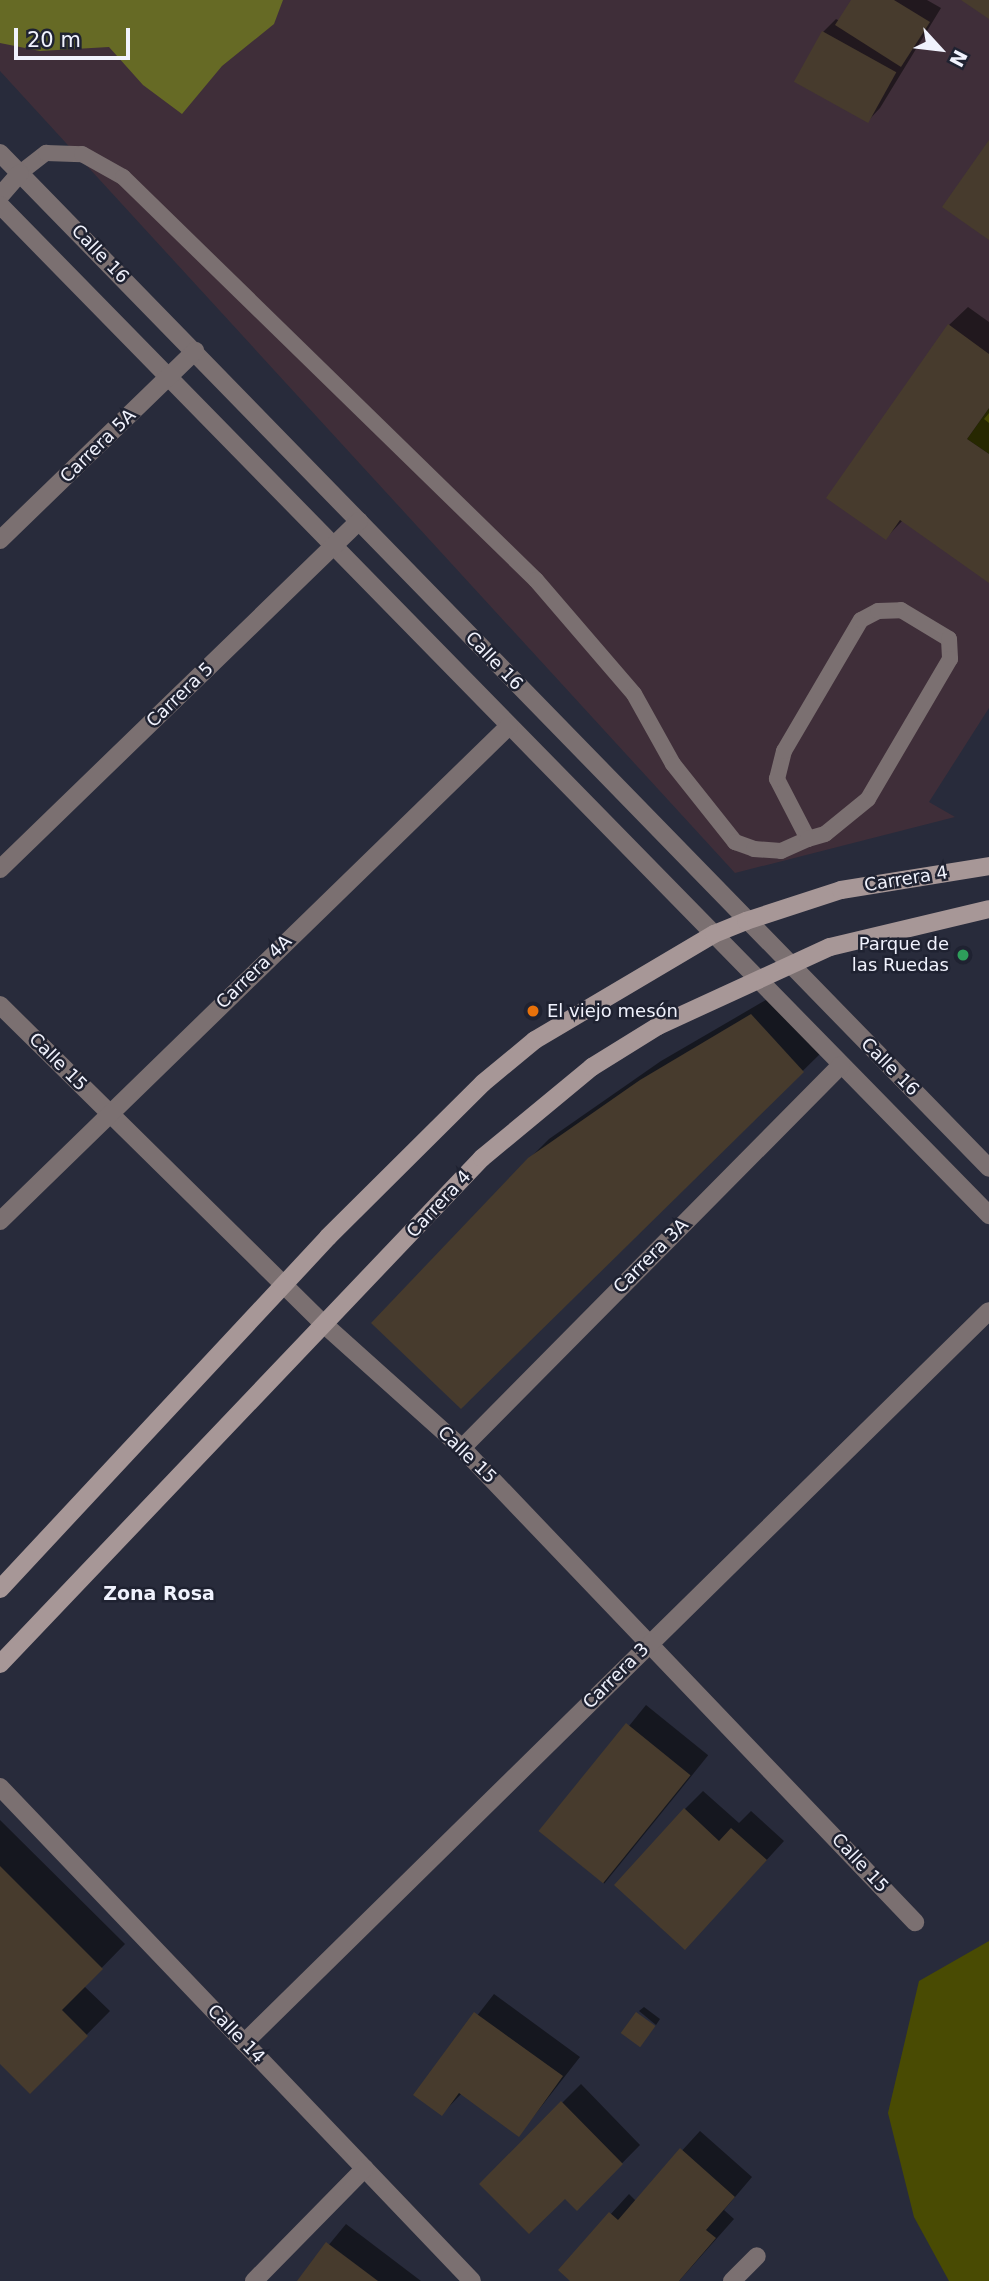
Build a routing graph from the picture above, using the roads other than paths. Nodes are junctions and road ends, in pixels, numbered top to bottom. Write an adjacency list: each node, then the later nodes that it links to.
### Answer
1 (0, 153): 2 (street, Calle 16)
2 (20, 173): 3 (street); 5 (street, Calle 16); 11 (lane)
3 (0, 196)
4 (0, 205): 6 (street, Calle 16)
5 (194, 351): 6 (street, Carrera 5A); 7 (street, Calle 16)
6 (169, 377): 8 (street, Carrera 5A); 9 (street, Calle 16)
7 (359, 521): 9 (street, Carrera 5); 15 (street, Calle 16)
8 (0, 540)
9 (334, 546): 10 (street, Calle 16); 13 (street, Carrera 5)
10 (509, 726): 16 (street, Calle 16); 21 (street, Carrera 4A)
11 (808, 839): 11 (lane)
12 (989, 866): 15 (main road, Carrera 4)
13 (0, 869)
14 (989, 909): 17 (main road, Carrera 4)
15 (746, 922): 16 (main road, Carrera 4); 17 (street, Calle 16)
16 (714, 934): 18 (street, Calle 16); 25 (main road, Carrera 4)
17 (789, 964): 18 (main road, Carrera 4); 22 (street, Calle 16)
18 (757, 977): 20 (street, Calle 16); 27 (main road, Carrera 4)
19 (0, 1005): 21 (street, Calle 15)
20 (841, 1065): 23 (street, Calle 16); 28 (street, Carrera 3A)
21 (108, 1112): 24 (street, Carrera 4A); 25 (street, Calle 15)
22 (989, 1168)
23 (989, 1215)
24 (0, 1221)
25 (283, 1284): 27 (street, Calle 15); 29 (main road, Carrera 4)
26 (989, 1311): 30 (street, Carrera 3)
27 (326, 1326): 28 (street, Calle 15); 31 (main road, Carrera 4)
28 (462, 1448): 30 (street, Calle 15)
29 (0, 1589)
30 (651, 1641): 33 (street, Calle 15); 34 (street, Carrera 3)
31 (0, 1664)
32 (0, 1787): 34 (street, Calle 14)
33 (915, 1922)
34 (244, 2043): 35 (street, Calle 14)
35 (365, 2168): 37 (street); 38 (street, Calle 14)
36 (757, 2256): 39 (street)
37 (254, 2281)
38 (472, 2281)
39 (732, 2281)

